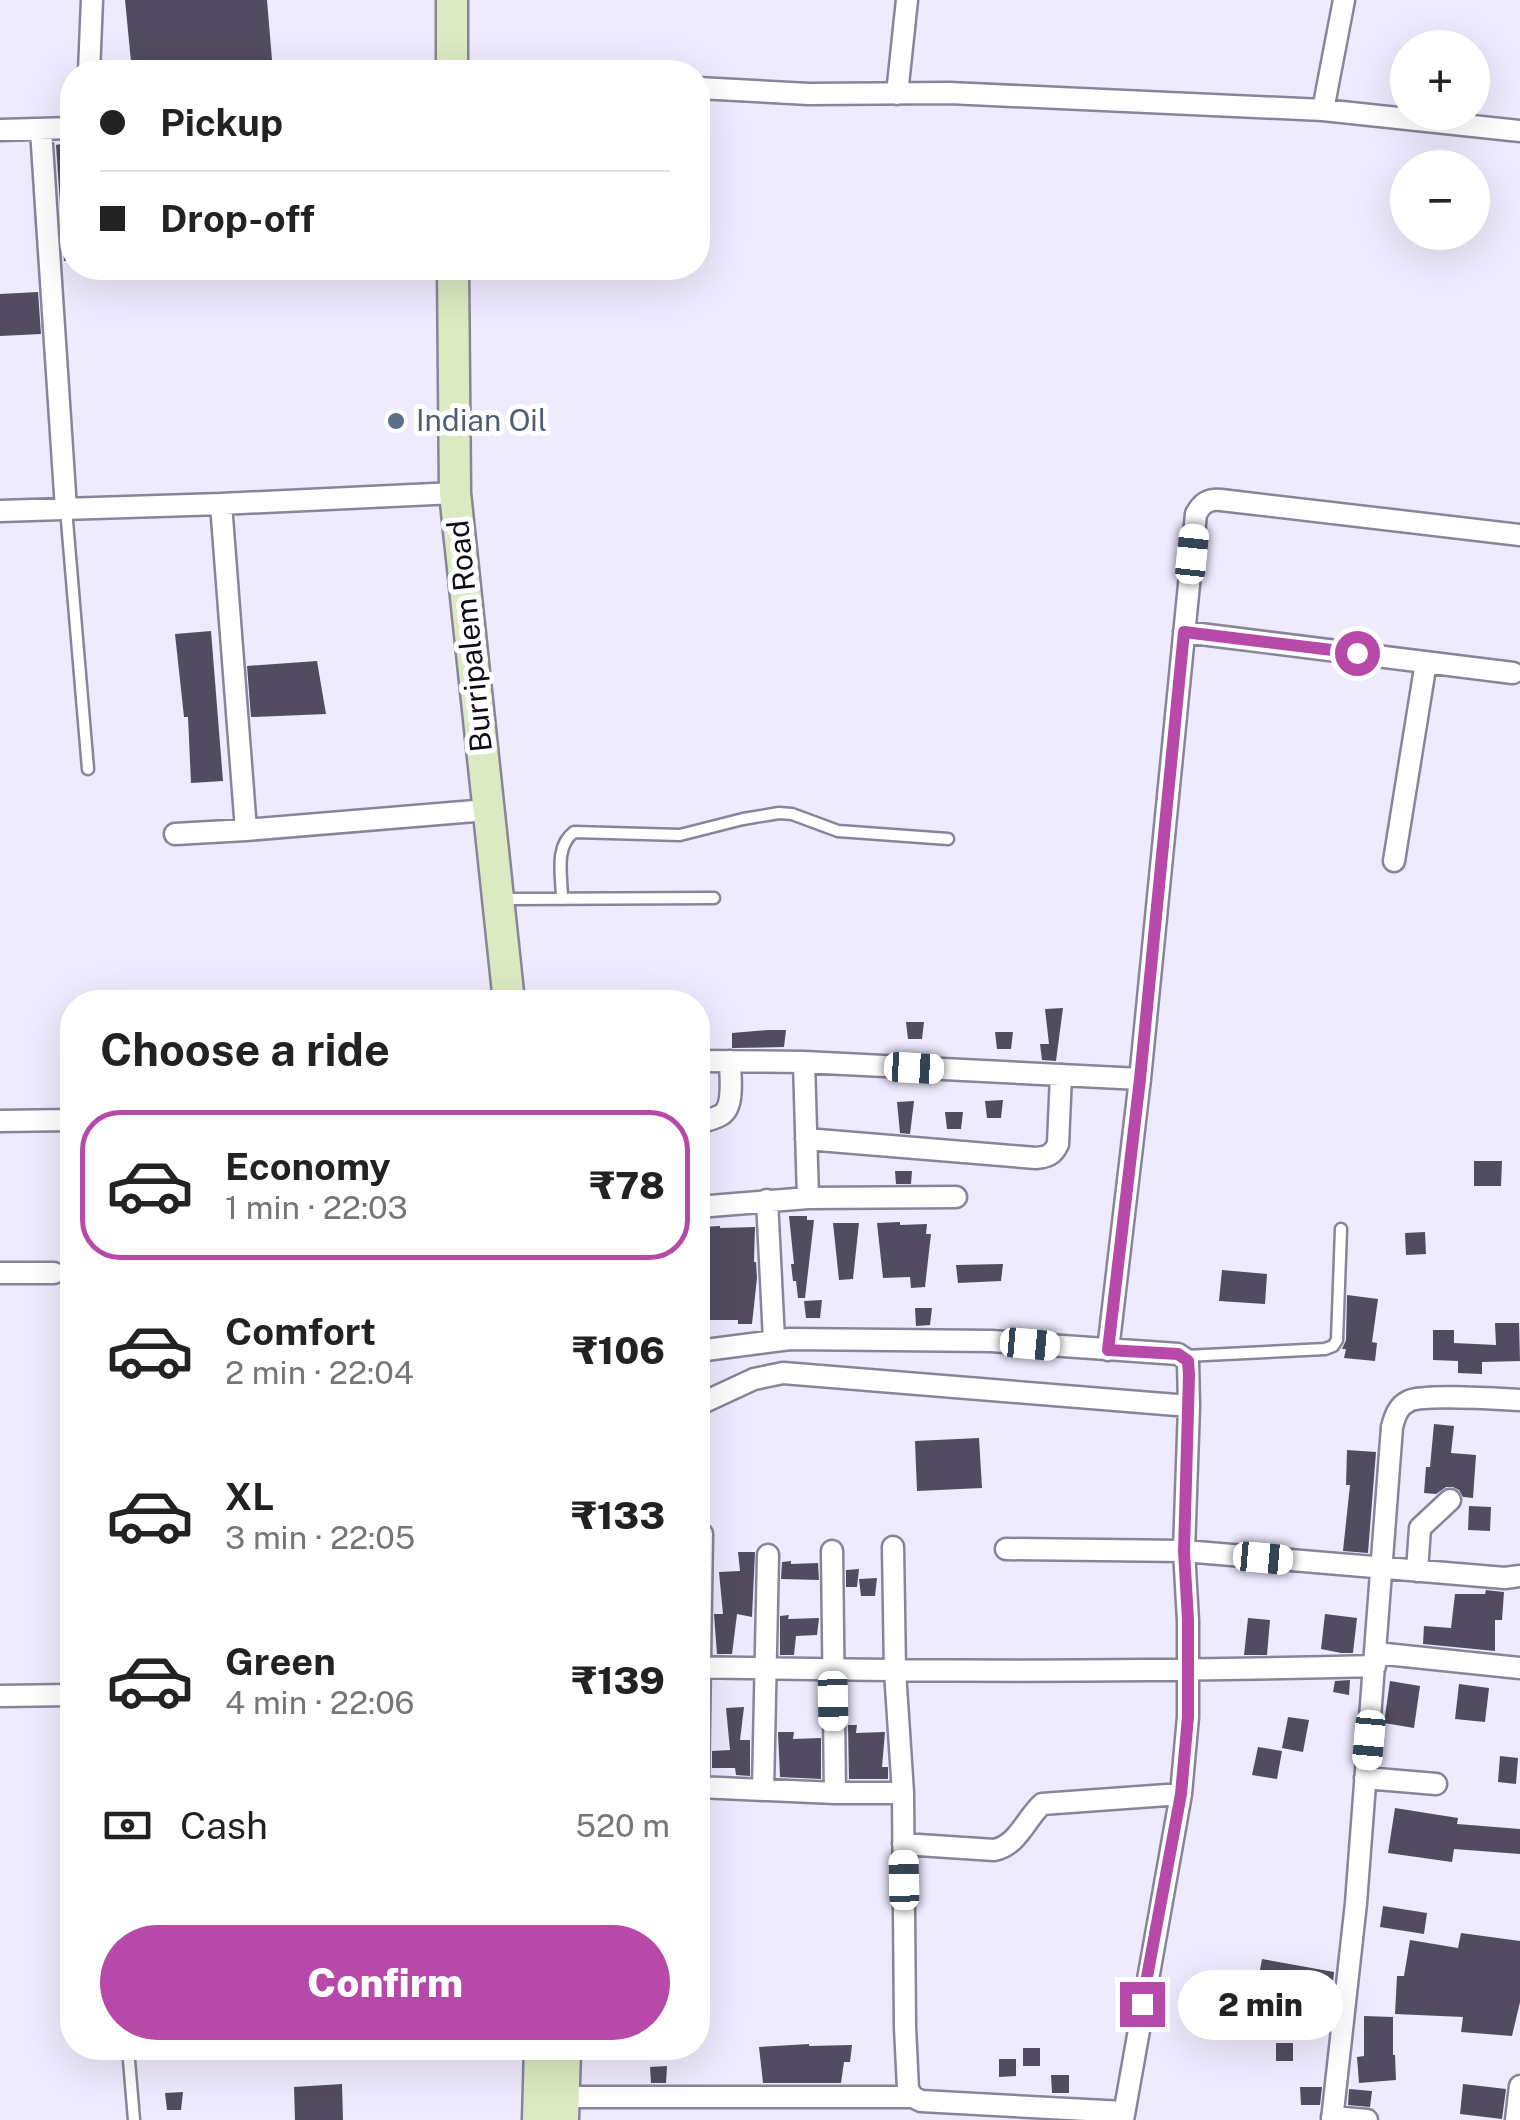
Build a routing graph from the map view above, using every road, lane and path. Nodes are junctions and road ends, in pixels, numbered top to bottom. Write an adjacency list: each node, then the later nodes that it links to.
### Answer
1 (92, 0): 5 (street)
2 (452, 0): 6 (main road)
3 (907, 0): 8 (street)
4 (1344, 0): 9 (street)
5 (90, 60)
6 (452, 60)
7 (710, 89): 8 (street)
8 (897, 94): 9 (street)
9 (1323, 110): 13 (street)
10 (60, 129): 12 (street)
11 (0, 130): 12 (street)
12 (41, 130): 17 (street)
13 (1520, 130)
14 (453, 280): 15 (main road, Burripalem Road)
15 (455, 493): 16 (street); 24 (main road, Burripalem Road)
16 (220, 504): 17 (street); 25 (street)
17 (66, 510): 18 (street); 23 (lane)
18 (0, 511)
19 (1520, 535): 20 (street)
20 (1184, 632): 21 (street); 37 (street)
21 (1426, 662): 22 (street); 28 (street)
22 (1513, 673)
23 (88, 769)
24 (487, 810): 25 (street); 30 (main road, Burripalem Road)
25 (246, 830): 26 (street)
26 (175, 834)
27 (948, 839): 31 (lane)
28 (1394, 861)
29 (714, 898): 31 (lane)
30 (506, 899): 31 (lane); 32 (main road, Burripalem Road)
31 (562, 899)
32 (508, 990)
33 (710, 1061): 34 (street)
34 (730, 1061): 35 (street); 39 (street)
35 (804, 1062): 36 (street); 41 (street)
36 (1061, 1075): 37 (street); 41 (street)
37 (1140, 1079): 51 (street)
38 (60, 1120): 40 (street)
39 (710, 1120)
40 (0, 1121)
41 (806, 1138): 43 (street)
42 (956, 1197): 43 (street)
43 (808, 1198): 44 (street)
44 (768, 1200): 45 (street); 49 (street)
45 (710, 1206)
46 (1342, 1229): 52 (lane)
47 (0, 1273): 48 (street)
48 (54, 1274)
49 (774, 1340): 50 (street); 51 (street)
50 (710, 1349)
51 (1108, 1350): 52 (street)
52 (1184, 1356): 55 (street)
53 (710, 1399): 55 (street)
54 (1520, 1400): 62 (street)
55 (1189, 1406): 59 (street)
56 (1450, 1500): 63 (street)
57 (893, 1547): 70 (street)
58 (1006, 1549): 59 (street)
59 (1184, 1551): 62 (street); 71 (street)
60 (832, 1552): 69 (street)
61 (768, 1555): 67 (street)
62 (1380, 1568): 63 (street); 65 (street)
63 (1416, 1571): 64 (street)
64 (1520, 1576)
65 (1376, 1659): 68 (street); 71 (street); 74 (street)
66 (710, 1667): 67 (street)
67 (766, 1668): 69 (street); 77 (street)
68 (1520, 1668)
69 (832, 1670): 70 (street); 78 (street)
70 (895, 1670): 71 (street); 79 (street)
71 (1188, 1671): 80 (street)
72 (60, 1695): 73 (street)
73 (0, 1696)
74 (1366, 1778): 75 (street); 89 (street)
75 (1436, 1784)
76 (710, 1788): 77 (street)
77 (763, 1790): 78 (street)
78 (835, 1793): 79 (street)
79 (902, 1793): 81 (street)
80 (1181, 1794): 81 (street); 88 (street)
81 (903, 1844): 86 (street)
82 (129, 2060): 90 (lane)
83 (540, 2060): 91 (main road)
84 (565, 2060): 87 (main road)
85 (1520, 2086): 93 (street)
86 (913, 2097): 87 (street); 88 (street)
87 (564, 2109)
88 (1123, 2116)
89 (1332, 2118): 92 (street)
90 (134, 2120)
91 (538, 2120)
92 (1367, 2120)
93 (1516, 2120)

